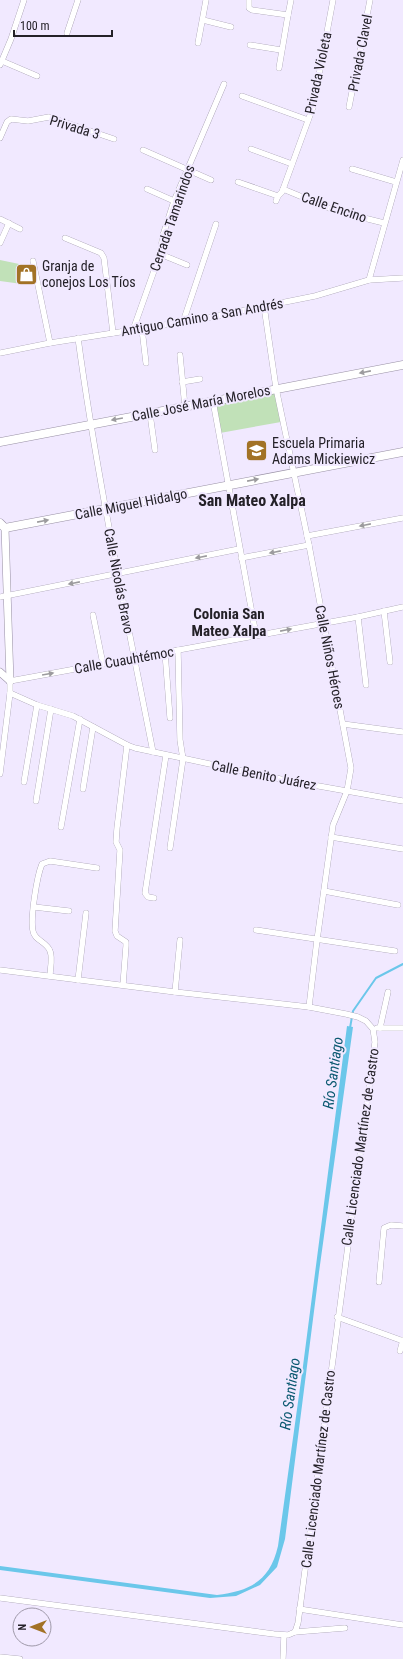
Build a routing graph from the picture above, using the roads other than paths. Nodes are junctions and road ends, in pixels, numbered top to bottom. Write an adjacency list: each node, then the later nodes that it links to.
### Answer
1 (24, 0): 15 (street)
2 (78, 0): 11 (street)
3 (206, 0): 9 (street)
4 (249, 0): 8 (street)
5 (291, 0): 8 (street)
6 (333, 0): 21 (street, Privada Violeta)
7 (370, 0): 20 (street, Privada Clavel)
8 (288, 15): 14 (street)
9 (203, 20): 10 (street); 12 (street)
10 (231, 27)
11 (67, 33)
12 (198, 43)
13 (250, 45): 14 (street)
14 (281, 50): 16 (street)
15 (1, 63): 17 (street)
16 (279, 68)
17 (37, 76)
18 (224, 84): 28 (street, Cerrada Tamarindos)
19 (242, 96): 21 (street)
20 (350, 107)
21 (308, 120): 27 (street, Privada Violeta)
22 (0, 138): 23 (street, Privada 3)
23 (114, 140)
24 (251, 149): 27 (street)
25 (143, 150): 28 (street)
26 (403, 160): 32 (street)
27 (292, 164): 34 (street, Privada Violeta)
28 (187, 169): 30 (street); 35 (street, Cerrada Tamarindos)
29 (352, 169): 32 (street)
30 (211, 180)
31 (238, 182): 34 (street, Privada Violeta)
32 (396, 182): 38 (street)
33 (147, 189): 35 (street)
34 (283, 189): 38 (street, Calle Encino)
35 (174, 201): 43 (street, Cerrada Tamarindos)
36 (0, 219): 37 (street)
37 (9, 223): 40 (street); 42 (street)
38 (384, 223): 47 (street)
39 (216, 224): 49 (street)
40 (20, 229)
41 (65, 238): 52 (street)
42 (0, 243)
43 (160, 254): 45 (street); 51 (street, Cerrada Tamarindos)
44 (33, 261): 54 (street)
45 (187, 265)
46 (403, 278): 47 (street, Antiguo Camino a San Andrés)
47 (369, 280): 48 (street, Antiguo Camino a San Andrés)
48 (264, 306): 49 (street, Antiguo Camino a San Andrés); 61 (street, Calle Niños Héroes)
49 (183, 322): 50 (street, Antiguo Camino a San Andrés)
50 (142, 329): 51 (street, Antiguo Camino a San Andrés); 57 (street)
51 (133, 330): 52 (street, Antiguo Camino a San Andrés)
52 (113, 333): 53 (street, Antiguo Camino a San Andrés)
53 (78, 338): 54 (street, Antiguo Camino a San Andrés); 65 (street, Calle Nicolás Bravo)
54 (50, 343): 55 (street, Antiguo Camino a San Andrés)
55 (0, 353)
56 (180, 355): 60 (street)
57 (146, 363)
58 (403, 365): 61 (main road, Calle José María Morelos, one-way to 61)
59 (200, 379): 60 (street)
60 (182, 382): 63 (street)
61 (276, 388): 62 (main road, Calle José María Morelos); 69 (street, Calle Niños Héroes)
62 (213, 401): 63 (main road, Calle José María Morelos); 70 (street)
63 (185, 407): 64 (main road, Calle José María Morelos)
64 (150, 414): 65 (main road, Calle José María Morelos, one-way to 65); 67 (street)
65 (90, 424): 66 (main road, Calle José María Morelos); 71 (street, Calle Nicolás Bravo)
66 (0, 442)
67 (155, 450)
68 (403, 452): 69 (main road, Calle Miguel Hidalgo)
69 (294, 472): 70 (main road, Calle Miguel Hidalgo, one-way to 69); 74 (street, Calle Niños Héroes)
70 (227, 485): 71 (main road, Calle Miguel Hidalgo); 76 (street)
71 (105, 510): 73 (main road, Calle Miguel Hidalgo, one-way to 71); 78 (street, Calle Nicolás Bravo)
72 (403, 518): 74 (street, one-way to 74)
73 (2, 527): 79 (street)
74 (307, 536): 75 (street, Calle Niños Héroes)
75 (309, 545): 77 (street, one-way to 77); 84 (street, Calle Niños Héroes)
76 (239, 549): 77 (street); 78 (street, one-way to 78)
77 (241, 558): 85 (street)
78 (117, 574): 79 (street, one-way to 79); 88 (street, Calle Nicolás Bravo)
79 (3, 596): 92 (street)
80 (403, 608): 81 (street, Calle Cuauhtémoc)
81 (384, 611): 83 (street, Calle Cuauhtémoc); 89 (street)
82 (94, 615): 90 (street)
83 (358, 617): 84 (street, Calle Cuauhtémoc); 93 (street)
84 (323, 623): 85 (street, Calle Cuauhtémoc, one-way to 84); 99 (street, Calle Niños Héroes)
85 (256, 635): 86 (street, Calle Cuauhtémoc)
86 (178, 650): 87 (street, Calle Cuauhtémoc); 105 (street)
87 (165, 652): 88 (street, Calle Cuauhtémoc); 97 (street)
88 (134, 658): 90 (street, Calle Cuauhtémoc); 103 (street, Calle Nicolás Bravo)
89 (390, 662)
90 (103, 664): 92 (street, Calle Cuauhtémoc, one-way to 90)
91 (0, 672): 92 (street)
92 (10, 680): 94 (street)
93 (366, 685)
94 (10, 693): 95 (street, Calle Benito Juárez); 106 (street)
95 (37, 705): 96 (street, Calle Benito Juárez); 107 (street)
96 (51, 709): 98 (street, Calle Benito Juárez); 110 (street)
97 (170, 718)
98 (80, 719): 100 (street, Calle Benito Juárez); 112 (street)
99 (343, 724): 101 (street); 109 (street, Calle Niños Héroes)
100 (93, 727): 102 (street, Calle Benito Juárez); 108 (street)
101 (403, 732)
102 (127, 745): 103 (street, Calle Benito Juárez); 130 (street)
103 (153, 752): 104 (street, Calle Benito Juárez)
104 (166, 755): 105 (street, Calle Benito Juárez); 118 (street)
105 (183, 759): 109 (street, Calle Benito Juárez); 114 (street)
106 (0, 774)
107 (24, 782)
108 (83, 789)
109 (347, 791): 111 (street, Calle Benito Juárez); 113 (street, Calle Niños Héroes)
110 (36, 801)
111 (403, 801)
112 (61, 827)
113 (331, 837): 115 (street); 117 (street, Calle Niños Héroes)
114 (170, 848)
115 (403, 849)
116 (96, 868): 120 (street)
117 (324, 891): 119 (street); 125 (street, Calle Niños Héroes)
118 (154, 898)
119 (398, 905)
120 (34, 907): 121 (street); 128 (street)
121 (69, 911)
122 (86, 913): 129 (street)
123 (256, 930): 125 (street)
124 (180, 940): 131 (street)
125 (317, 940): 126 (street); 133 (street, Calle Niños Héroes)
126 (395, 952)
127 (0, 970): 128 (street)
128 (50, 976): 129 (street)
129 (78, 980): 130 (street)
130 (122, 985): 131 (street)
131 (175, 992): 133 (street)
132 (388, 992): 134 (street)
133 (309, 1007): 136 (street, Calle Licenciado Martínez de Castro)
134 (380, 1028): 135 (street); 136 (street)
135 (403, 1028)
136 (373, 1029): 139 (street, Calle Licenciado Martínez de Castro)
137 (403, 1226): 138 (street)
138 (379, 1282)
139 (337, 1317): 140 (street); 143 (street, Calle Licenciado Martínez de Castro)
140 (403, 1340): 141 (street)
141 (400, 1351)
142 (0, 1598): 147 (street)
143 (299, 1609): 144 (street); 146 (street, Calle Licenciado Martínez de Castro)
144 (403, 1625)
145 (345, 1628): 146 (street)
146 (295, 1632): 147 (street)
147 (284, 1635): 150 (street)
148 (0, 1657): 149 (street)
149 (20, 1659)
150 (283, 1659)

